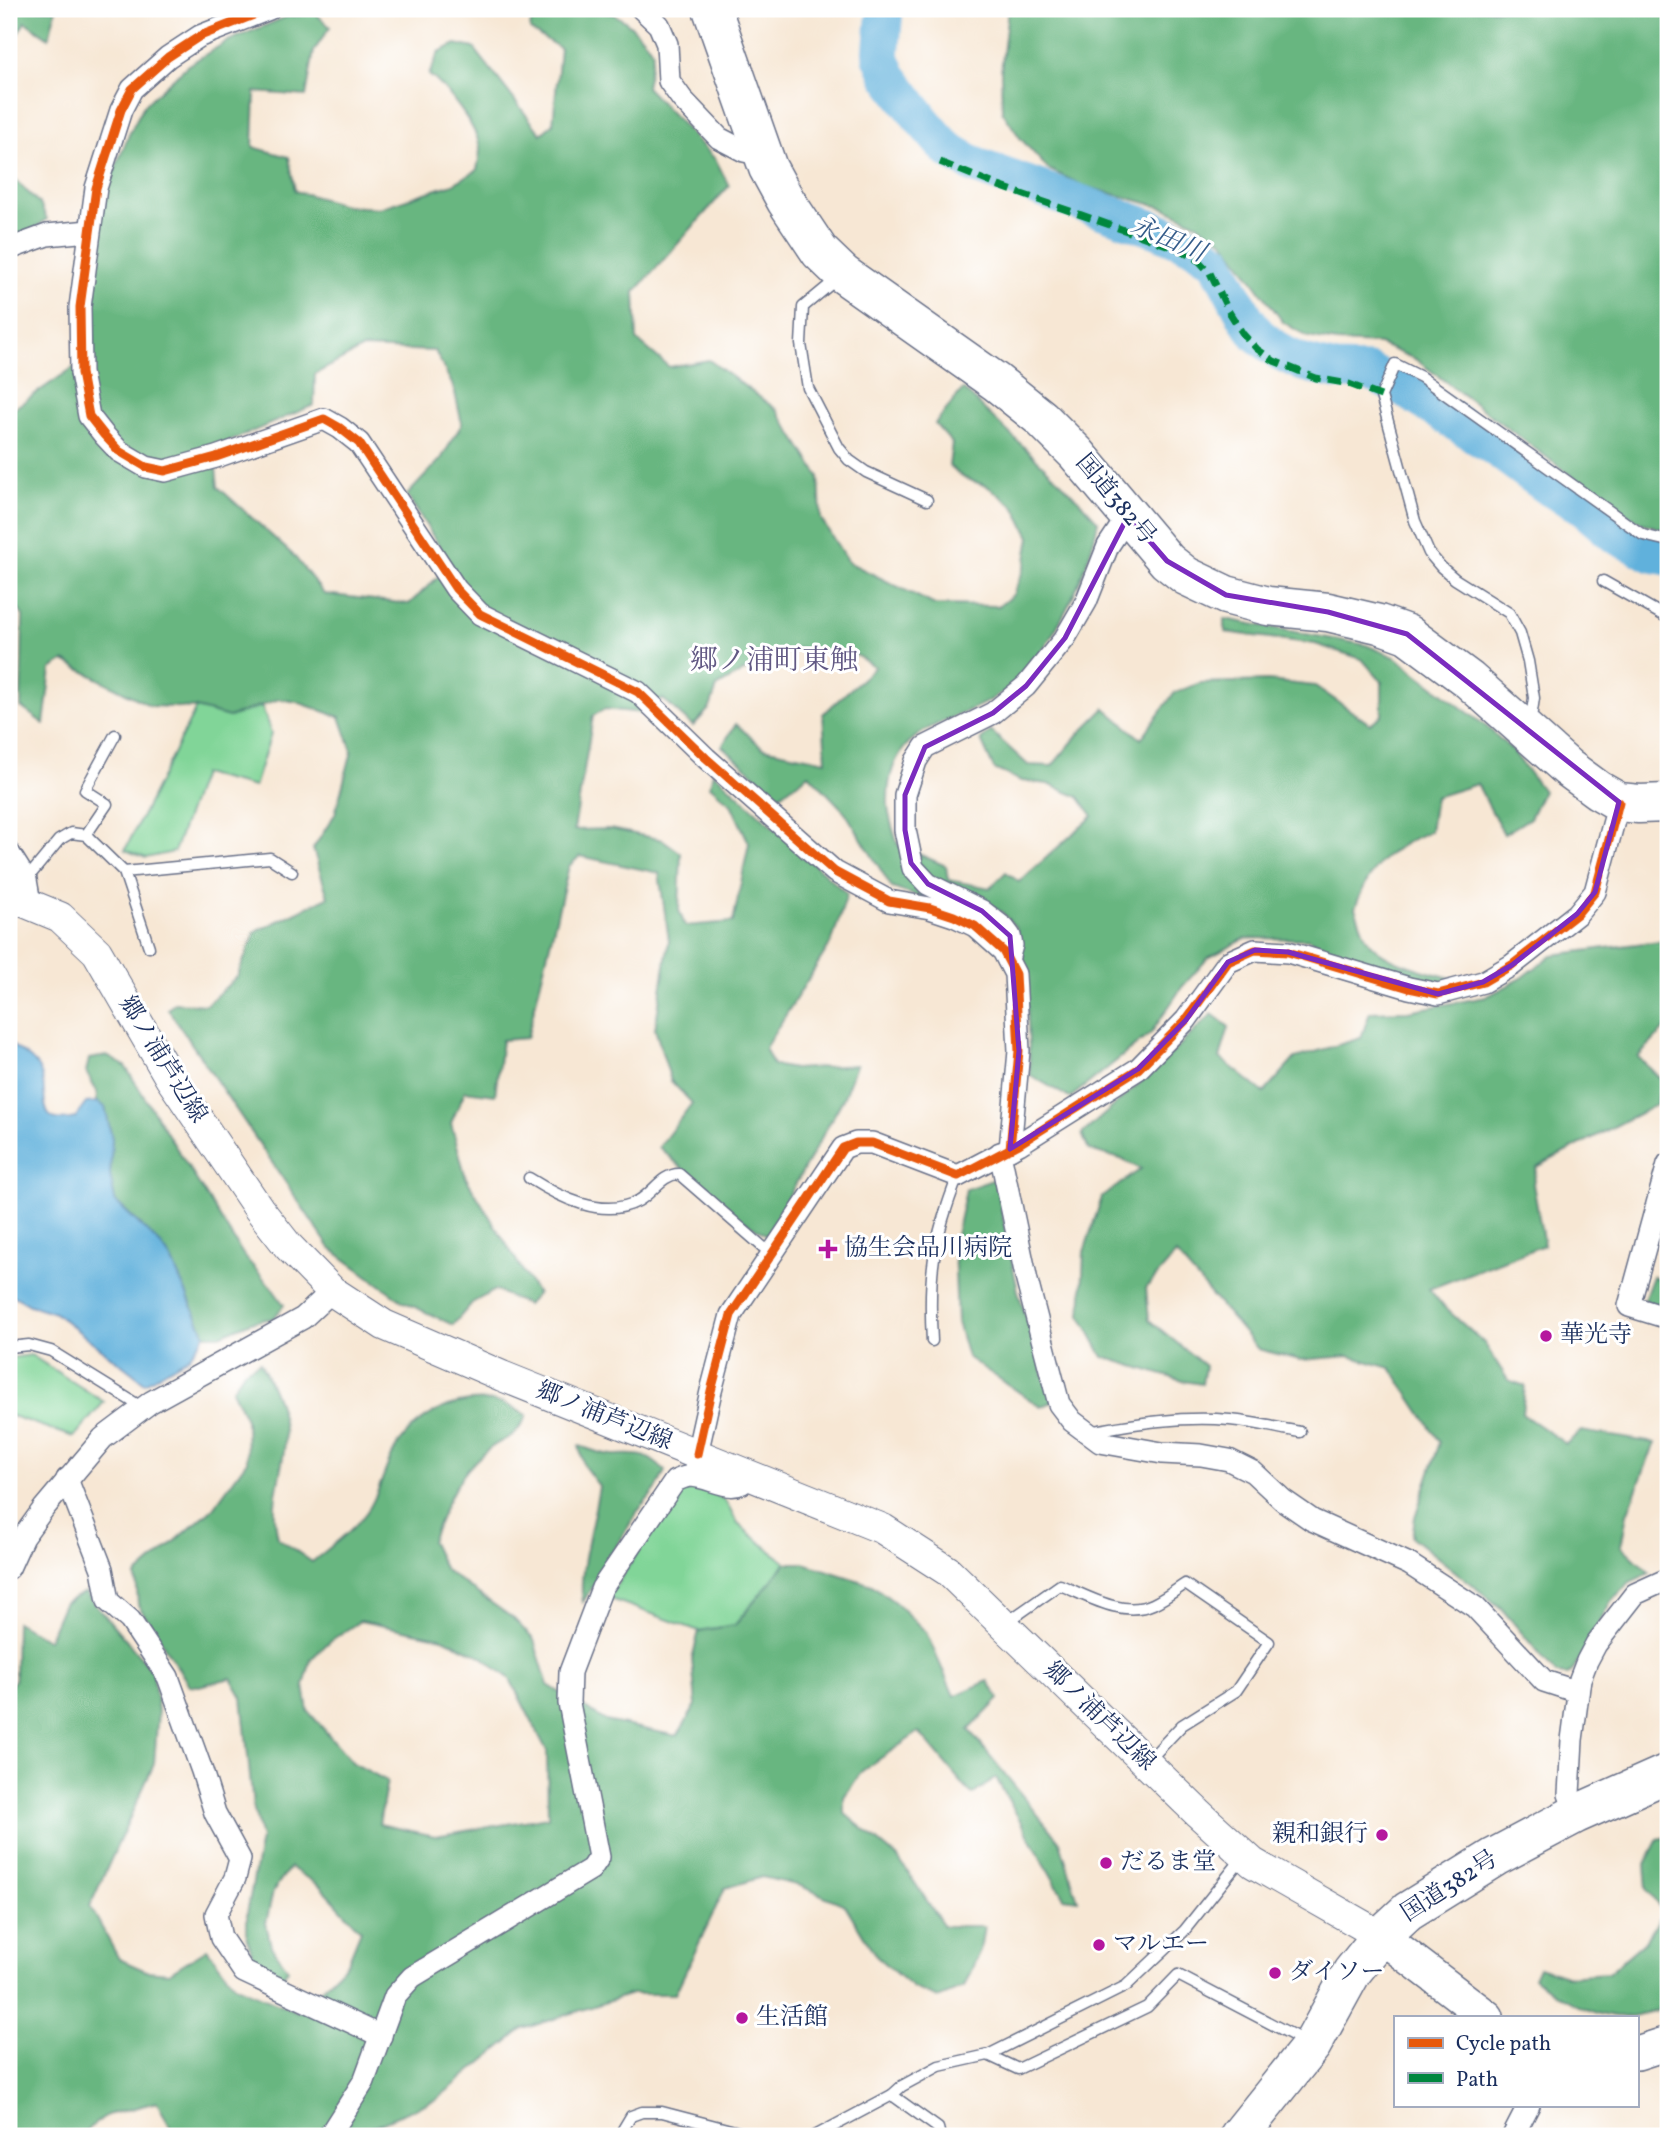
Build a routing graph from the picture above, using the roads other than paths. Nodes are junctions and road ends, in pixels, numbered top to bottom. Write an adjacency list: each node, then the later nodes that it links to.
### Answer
1 (642, 9): 4 (street)
2 (712, 9): 4 (highway, 国道382号)
3 (265, 10): 5 (street)
4 (763, 155): 7 (highway, 国道382号)
5 (89, 231): 6 (street); 23 (street)
6 (9, 249)
7 (843, 274): 8 (lane); 9 (highway, 国道382号)
8 (927, 500)
9 (1128, 516): 14 (highway, 国道382号); 23 (street)
10 (1668, 541): 14 (lane)
11 (1602, 581): 12 (lane)
12 (1668, 618)
13 (115, 735): 17 (lane)
14 (1528, 735): 15 (highway, 国道382号)
15 (1619, 802): 16 (highway); 24 (street)
16 (1668, 803)
17 (86, 835): 19 (lane); 21 (lane)
18 (9, 853): 21 (street)
19 (124, 872): 20 (lane); 22 (lane)
20 (292, 872)
21 (22, 893): 29 (main road, 郷ノ浦芦辺線)
22 (149, 947)
23 (1008, 960): 24 (street)
24 (1005, 1151): 26 (street); 35 (street)
25 (1668, 1164): 30 (street)
26 (958, 1176): 28 (street); 31 (lane)
27 (529, 1178): 28 (lane)
28 (771, 1254): 36 (street)
29 (332, 1291): 33 (street); 36 (main road, 郷ノ浦芦辺線)
30 (1668, 1318)
31 (932, 1341)
32 (9, 1348): 33 (lane)
33 (143, 1408): 38 (street)
34 (1300, 1432): 35 (lane)
35 (1086, 1433): 42 (street)
36 (697, 1454): 37 (main road, 郷ノ浦芦辺線)
37 (750, 1477): 41 (main road, 郷ノ浦芦辺線); 49 (street)
38 (67, 1479): 39 (street); 49 (street)
39 (9, 1568)
40 (1668, 1579): 42 (street)
41 (1004, 1625): 43 (main road, 郷ノ浦芦辺線); 43 (lane)
42 (1578, 1692): 45 (street)
43 (1147, 1763): 46 (main road, 郷ノ浦芦辺線)
44 (1668, 1773): 45 (highway, 国道382号)
45 (1576, 1814): 47 (highway, 国道382号)
46 (1245, 1855): 47 (main road, 郷ノ浦芦辺線); 53 (lane)
47 (1381, 1936): 48 (main road); 51 (highway, 国道382号)
48 (1486, 2016)
49 (381, 2036): 56 (street)
50 (1668, 2043): 52 (main road)
51 (1312, 2045): 53 (lane); 61 (highway, 国道382号)
52 (1638, 2053)
53 (988, 2055): 54 (lane)
54 (892, 2095): 59 (lane); 60 (lane)
55 (1528, 2106): 62 (street)
56 (329, 2136)
57 (619, 2136): 58 (lane)
58 (754, 2136)
59 (815, 2136)
60 (940, 2136)
61 (1239, 2136)
62 (1513, 2136)

